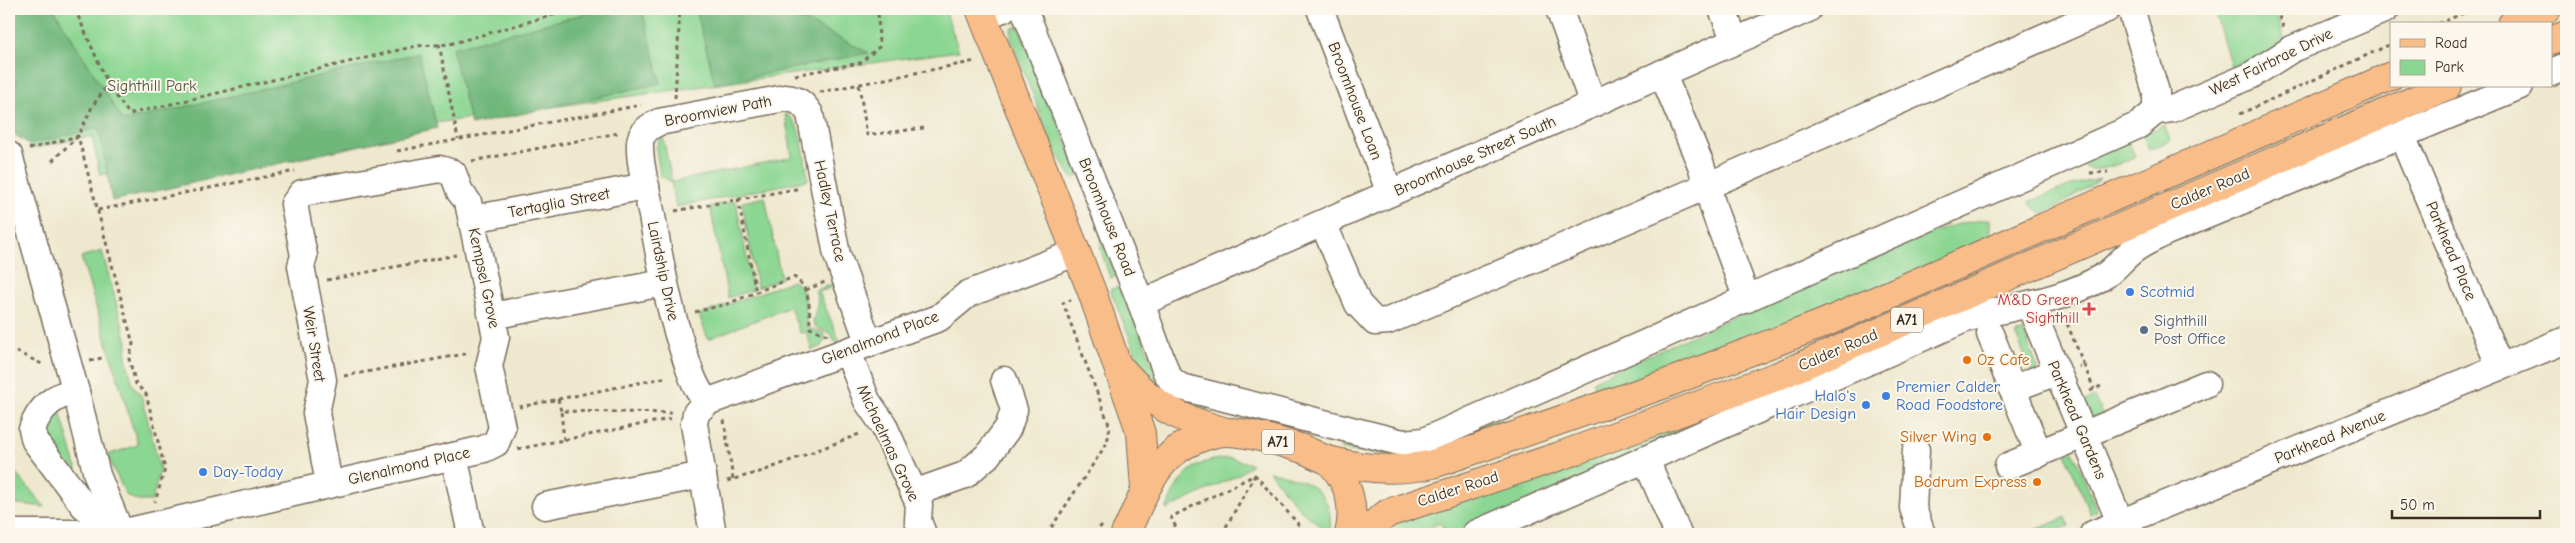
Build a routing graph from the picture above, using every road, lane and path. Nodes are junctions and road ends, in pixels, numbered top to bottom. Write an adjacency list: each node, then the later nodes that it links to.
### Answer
1 (75, 9): 29 (path)
2 (574, 9): 21 (path)
3 (680, 9): 34 (path)
4 (878, 9): 27 (path)
5 (1024, 9): 69 (street, Broomhouse Road)
6 (1320, 9): 56 (street, Broomhouse Loan)
7 (1559, 9): 37 (street)
8 (1722, 9): 19 (street)
9 (1808, 9): 19 (street, Broomhouse Street South)
10 (2106, 9): 55 (street)
11 (2131, 9): 39 (street)
12 (2386, 9): 39 (street, West Fairbrae Drive)
13 (2473, 9): 16 (path)
14 (2547, 9): 17 (main road)
15 (989, 11): 23 (main road)
16 (2443, 22)
17 (2517, 22)
18 (2566, 35): 20 (main road)
19 (1736, 41): 25 (street, Broomhouse Street South)
20 (2552, 41)
21 (439, 44): 29 (path); 45 (path)
22 (2390, 44): 40 (path)
23 (1000, 57): 30 (path); 63 (main road)
24 (2566, 67): 26 (street)
25 (1662, 73): 37 (street, Broomhouse Street South); 55 (street)
26 (2552, 73)
27 (792, 76)
28 (2390, 76): 104 (main road, Calder Road / A71)
29 (108, 84): 43 (path)
30 (859, 85): 38 (path); 41 (path)
31 (2443, 88): 129 (main road, Calder Road / A71)
32 (2515, 88): 44 (street, Calder Road)
33 (685, 96): 34 (path)
34 (675, 98): 35 (path)
35 (665, 100)
36 (646, 104): 45 (path)
37 (1593, 104): 56 (street, Broomhouse Street South)
38 (805, 106): 42 (street, Broomview Path); 53 (street, Hadley Terrace)
39 (2156, 111): 68 (street)
40 (2239, 114)
41 (926, 128)
42 (643, 134): 51 (path, Broomview Path); 54 (street, Lairdship Drive)
43 (78, 136): 47 (path); 48 (path); 58 (path)
44 (2402, 136): 70 (street, Calder Road); 81 (street, Parkhead Place)
45 (458, 140): 46 (path)
46 (392, 152)
47 (9, 155): 89 (street)
48 (52, 161)
49 (2117, 169): 52 (path)
50 (297, 170): 58 (path)
51 (453, 174): 60 (street, Kempsel Grove); 65 (street, Weir Street)
52 (2084, 174)
53 (824, 183): 57 (path); 77 (street, Hadley Terrace)
54 (646, 186): 59 (street, Lairdship Drive); 60 (street, Tertaglia Street)
55 (1707, 186): 61 (street); 68 (street)
56 (1390, 194): 61 (street, Broomhouse Street South)
57 (738, 199): 59 (path); 66 (path)
58 (98, 210): 115 (path)
59 (652, 216): 64 (street, Lairdship Drive)
60 (472, 219): 62 (street, Kempsel Grove)
61 (1323, 223): 69 (street, Broomhouse Street South)
62 (478, 251): 65 (path); 71 (street, Kempsel Grove)
63 (1075, 253): 67 (main road); 77 (street, Glenalmond Place)
64 (663, 282): 71 (street); 72 (street, Lairdship Drive)
65 (304, 284): 84 (street, Weir Street)
66 (756, 292): 72 (path); 77 (path)
67 (1092, 292): 78 (main road); 122 (path)
68 (1747, 299): 69 (street, Broomhouse Road)
69 (1141, 303)
70 (2030, 306): 83 (street, Parkhead Gardens); 105 (street, Calder Road)
71 (492, 316): 76 (street, Kempsel Grove)
72 (672, 318): 82 (street, Lairdship Drive)
73 (1990, 334): 87 (street)
74 (2566, 340): 81 (street, Parkhead Avenue)
75 (9, 348): 80 (path)
76 (492, 349): 84 (path); 92 (street, Kempsel Grove)
77 (852, 350): 91 (street, Glenalmond Place); 94 (street, Michaelmas Grove)
78 (1118, 365): 95 (main road); 113 (main road)
79 (2084, 365): 88 (path)
80 (47, 366)
81 (2500, 367): 116 (street, Parkhead Avenue)
82 (690, 372): 90 (path); 91 (street, Lairdship Drive)
83 (2056, 372): 87 (street); 96 (street, Parkhead Gardens)
84 (323, 380): 111 (street, Weir Street)
85 (1004, 380): 112 (street)
86 (2206, 384): 96 (street)
87 (2012, 389): 101 (street)
88 (2094, 389)
89 (76, 392): 117 (street); 117 (street)
90 (558, 399): 92 (path); 93 (path)
91 (708, 404): 93 (path); 97 (path); 107 (street); 110 (path)
92 (499, 411): 98 (street, Kempsel Grove)
93 (561, 411): 97 (path)
94 (883, 424): 109 (path); 112 (street, Michaelmas Grove)
95 (1226, 432): 104 (main road, Calder Road / A71); 113 (main road, Calder Road / A71)
96 (2083, 436): 101 (street); 116 (street, Parkhead Gardens)
97 (564, 440): 98 (path)
98 (496, 443): 103 (street, Glenalmond Place)
99 (15, 448): 102 (path)
100 (1916, 450): 132 (street)
101 (2039, 454): 106 (street)
102 (9, 455)
103 (454, 456): 111 (street, Glenalmond Place); 119 (street)
104 (1328, 460): 128 (main road)
105 (1646, 460): 130 (street, Calder Road); 131 (street)
106 (2008, 466)
107 (703, 475): 114 (street); 120 (street)
108 (1255, 475): 125 (path); 126 (path); 127 (path)
109 (746, 477)
110 (733, 479)
111 (329, 484): 115 (street, Glenalmond Place)
112 (914, 493): 121 (street, Michaelmas Grove)
113 (1142, 496): 123 (main road, Calder Road / A71); 124 (main road)
114 (545, 506)
115 (148, 527): 117 (street, Glenalmond Place)
116 (2122, 528): 133 (street, Parkhead Avenue)
117 (120, 531): 118 (street, Glenalmond Place)
118 (9, 533)
119 (472, 534)
120 (713, 534)
121 (923, 534)
122 (1047, 534)
123 (1125, 534)
124 (1138, 534)
125 (1180, 534)
126 (1222, 534)
127 (1308, 534)
128 (1349, 534)
129 (1361, 534)
130 (1475, 534)
131 (1678, 534)
132 (1922, 534)
133 (2093, 534)

